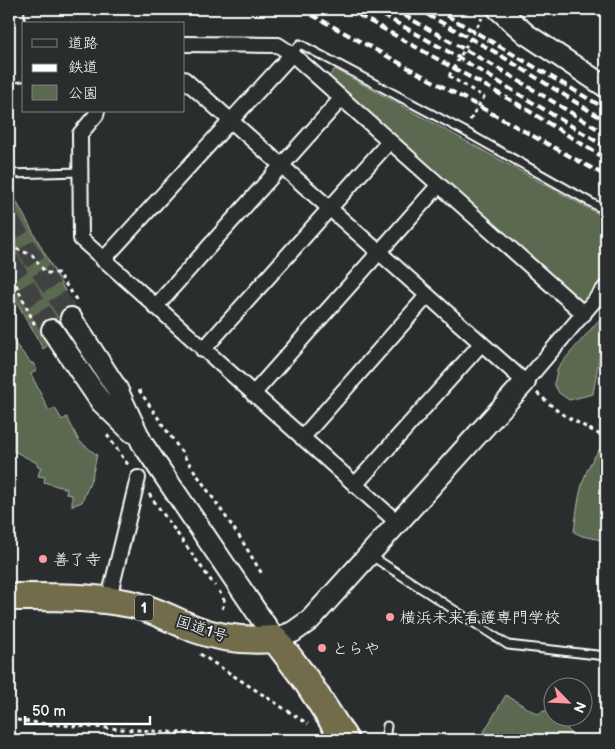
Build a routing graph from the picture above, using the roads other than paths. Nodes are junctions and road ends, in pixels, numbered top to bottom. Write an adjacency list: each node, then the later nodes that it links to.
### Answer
1 (16, 9): 5 (street)
2 (490, 13): 7 (street)
3 (185, 44): 4 (street)
4 (292, 54): 8 (street); 10 (street); 17 (lane)
5 (18, 70)
6 (185, 80): 10 (street)
7 (606, 87)
8 (341, 98): 11 (street); 12 (street)
9 (97, 112): 13 (street)
10 (231, 121): 12 (street); 19 (street)
11 (389, 142): 15 (street); 16 (street)
12 (281, 166): 16 (street); 22 (street)
13 (80, 172): 14 (lane); 19 (street)
14 (9, 174)
15 (438, 186): 18 (street); 23 (street)
16 (329, 208): 18 (street); 27 (street)
17 (606, 211)
18 (379, 253): 21 (street); 29 (street)
19 (103, 260): 22 (street)
20 (606, 287): 23 (street)
21 (428, 296): 26 (street); 30 (street)
22 (155, 307): 27 (street)
23 (584, 314): 28 (street)
24 (71, 318): 31 (street)
25 (52, 330): 31 (street)
26 (481, 344): 28 (street); 33 (street)
27 (203, 350): 29 (street)
28 (525, 382): 34 (street)
29 (253, 394): 30 (street)
30 (302, 438): 33 (street)
31 (142, 443): 38 (street)
32 (138, 478): 37 (street)
33 (355, 485): 34 (street)
34 (398, 523): 35 (street)
35 (370, 555): 38 (street); 39 (lane)
36 (9, 597): 37 (highway, 国道1号 / 1)
37 (108, 602): 38 (highway, 国道1号 / 1)
38 (275, 639): 41 (highway)
39 (606, 656)
40 (387, 726): 42 (lane)
41 (345, 740)
42 (385, 740)

